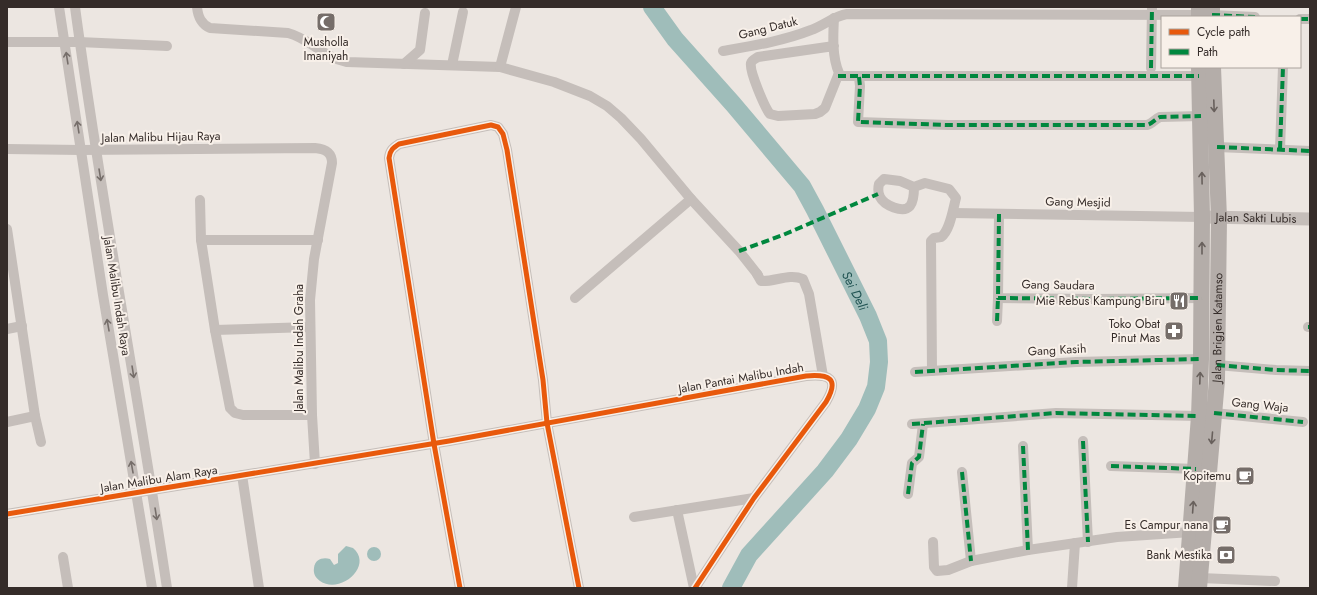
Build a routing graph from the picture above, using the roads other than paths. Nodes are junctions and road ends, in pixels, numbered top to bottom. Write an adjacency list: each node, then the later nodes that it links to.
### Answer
1 (59, 7): 12 (street, Jalan Malibu Indah Raya)
2 (75, 7): 13 (street, Jalan Malibu Indah Raya)
3 (197, 7): 17 (street)
4 (516, 7): 19 (street)
5 (1152, 11): 8 (street, Gang Datuk); 10 (street, Gang Datuk); 20 (street)
6 (463, 12): 18 (street)
7 (425, 13): 17 (street)
8 (1206, 13): 9 (street, Gang Datuk)
9 (1243, 16)
10 (834, 18): 15 (street); 16 (street, Gang Datuk)
11 (7, 42): 12 (street)
12 (64, 42): 13 (street); 31 (street, Jalan Malibu Indah Raya, one-way to 12)
13 (79, 42): 14 (street); 32 (street, Jalan Malibu Indah Raya)
14 (167, 46)
15 (834, 46): 24 (street); 24 (street)
16 (723, 51)
17 (404, 64): 18 (street)
18 (452, 65): 19 (street)
19 (500, 67): 35 (street)
20 (1151, 68)
21 (1213, 68): 27 (main road, Jalan Brigjen Katamso, one-way to 27)
22 (1282, 68): 30 (street)
23 (1199, 72): 25 (street); 26 (main road, Jalan Brigjen Katamso)
24 (838, 76): 25 (street)
25 (858, 77): 26 (street)
26 (1201, 116): 39 (main road, Jalan Brigjen Katamso, one-way to 26)
27 (1216, 147): 30 (street); 40 (main road, Jalan Brigjen Katamso)
28 (316, 148): 32 (street, Jalan Malibu Hijau Raya); 44 (street, Jalan Malibu Indah Graha)
29 (7, 149): 31 (street, Jalan Malibu Hijau Raya)
30 (1280, 149): 33 (street)
31 (81, 150): 32 (street, Jalan Malibu Hijau Raya); 46 (street, Jalan Malibu Indah Raya)
32 (96, 150): 45 (street, Jalan Malibu Indah Raya, one-way to 45)
33 (1310, 151)
34 (914, 187): 37 (street)
35 (691, 198): 47 (street); 60 (street)
36 (200, 200): 43 (street)
37 (953, 213): 38 (street, Gang Mesjid); 57 (street)
38 (999, 214): 39 (street, Gang Mesjid); 48 (street)
39 (1202, 217): 40 (street, Jalan Sakti Lubis); 49 (main road, Jalan Brigjen Katamso, one-way to 39)
40 (1219, 218): 41 (street, Jalan Sakti Lubis); 56 (main road, Jalan Brigjen Katamso)
41 (1310, 219)
42 (8, 235): 51 (street)
43 (201, 240): 44 (street); 54 (street)
44 (318, 240): 52 (street, Jalan Malibu Indah Graha)
45 (120, 291): 46 (street); 76 (street, Jalan Malibu Indah Raya, one-way to 76)
46 (103, 294): 77 (street, Jalan Malibu Indah Raya, one-way to 46)
47 (575, 298)
48 (998, 298): 49 (street, Gang Saudara); 50 (street)
49 (1202, 298): 55 (main road, Jalan Brigjen Katamso)
50 (997, 321)
51 (22, 326): 53 (street); 63 (street)
52 (310, 327): 54 (street); 61 (street, Jalan Malibu Indah Graha)
53 (7, 329)
54 (215, 330): 61 (street)
55 (1201, 358): 57 (street, Gang Kasih); 62 (main road, Jalan Brigjen Katamso, one-way to 55)
56 (1217, 365): 58 (street); 62 (main road, Jalan Brigjen Katamso)
57 (932, 371): 59 (street, Gang Kasih)
58 (1310, 371)
59 (915, 372)
60 (823, 376): 66 (street, Jalan Pantai Malibu Indah); 79 (street)
61 (312, 415): 71 (street, Jalan Malibu Indah Graha)
62 (1207, 415): 65 (street, Gang Waja); 73 (main road, Jalan Brigjen Katamso); 78 (street, Gang Waja); 91 (main road, Jalan Brigjen Katamso, one-way to 91)
63 (35, 416): 64 (street); 68 (street)
64 (7, 422)
65 (1303, 422)
66 (547, 423): 69 (street, Jalan Pantai Malibu Indah); 69 (street); 97 (street)
67 (1083, 441): 85 (street)
68 (41, 442)
69 (434, 444): 71 (street, Jalan Malibu Alam Raya); 96 (street)
70 (1023, 446): 87 (street)
71 (315, 464): 75 (street, Jalan Malibu Alam Raya)
72 (1111, 466): 73 (street)
73 (1196, 469): 83 (main road, Jalan Brigjen Katamso, one-way to 73)
74 (962, 472): 89 (street)
75 (242, 475): 76 (street, Jalan Malibu Alam Raya); 95 (street)
76 (152, 490): 77 (street, Jalan Malibu Alam Raya); 94 (street, Jalan Malibu Indah Raya, one-way to 94)
77 (136, 492): 81 (street, Jalan Malibu Alam Raya); 93 (street, Jalan Malibu Indah Raya)
78 (908, 494)
79 (754, 498): 80 (street); 98 (street)
80 (677, 510): 82 (street); 98 (street)
81 (7, 514)
82 (634, 517)
83 (1191, 532): 85 (street); 100 (main road, Jalan Brigjen Katamso)
84 (933, 542): 89 (street)
85 (1088, 542): 86 (street)
86 (1075, 543): 87 (street); 99 (street)
87 (1028, 550): 89 (street)
88 (63, 557): 92 (street)
89 (972, 561)
90 (1275, 580): 91 (street)
91 (1199, 583)
92 (68, 588)
93 (152, 588)
94 (167, 588)
95 (259, 588)
96 (460, 588)
97 (579, 588)
98 (695, 588)
99 (1072, 588)
100 (1186, 588)

